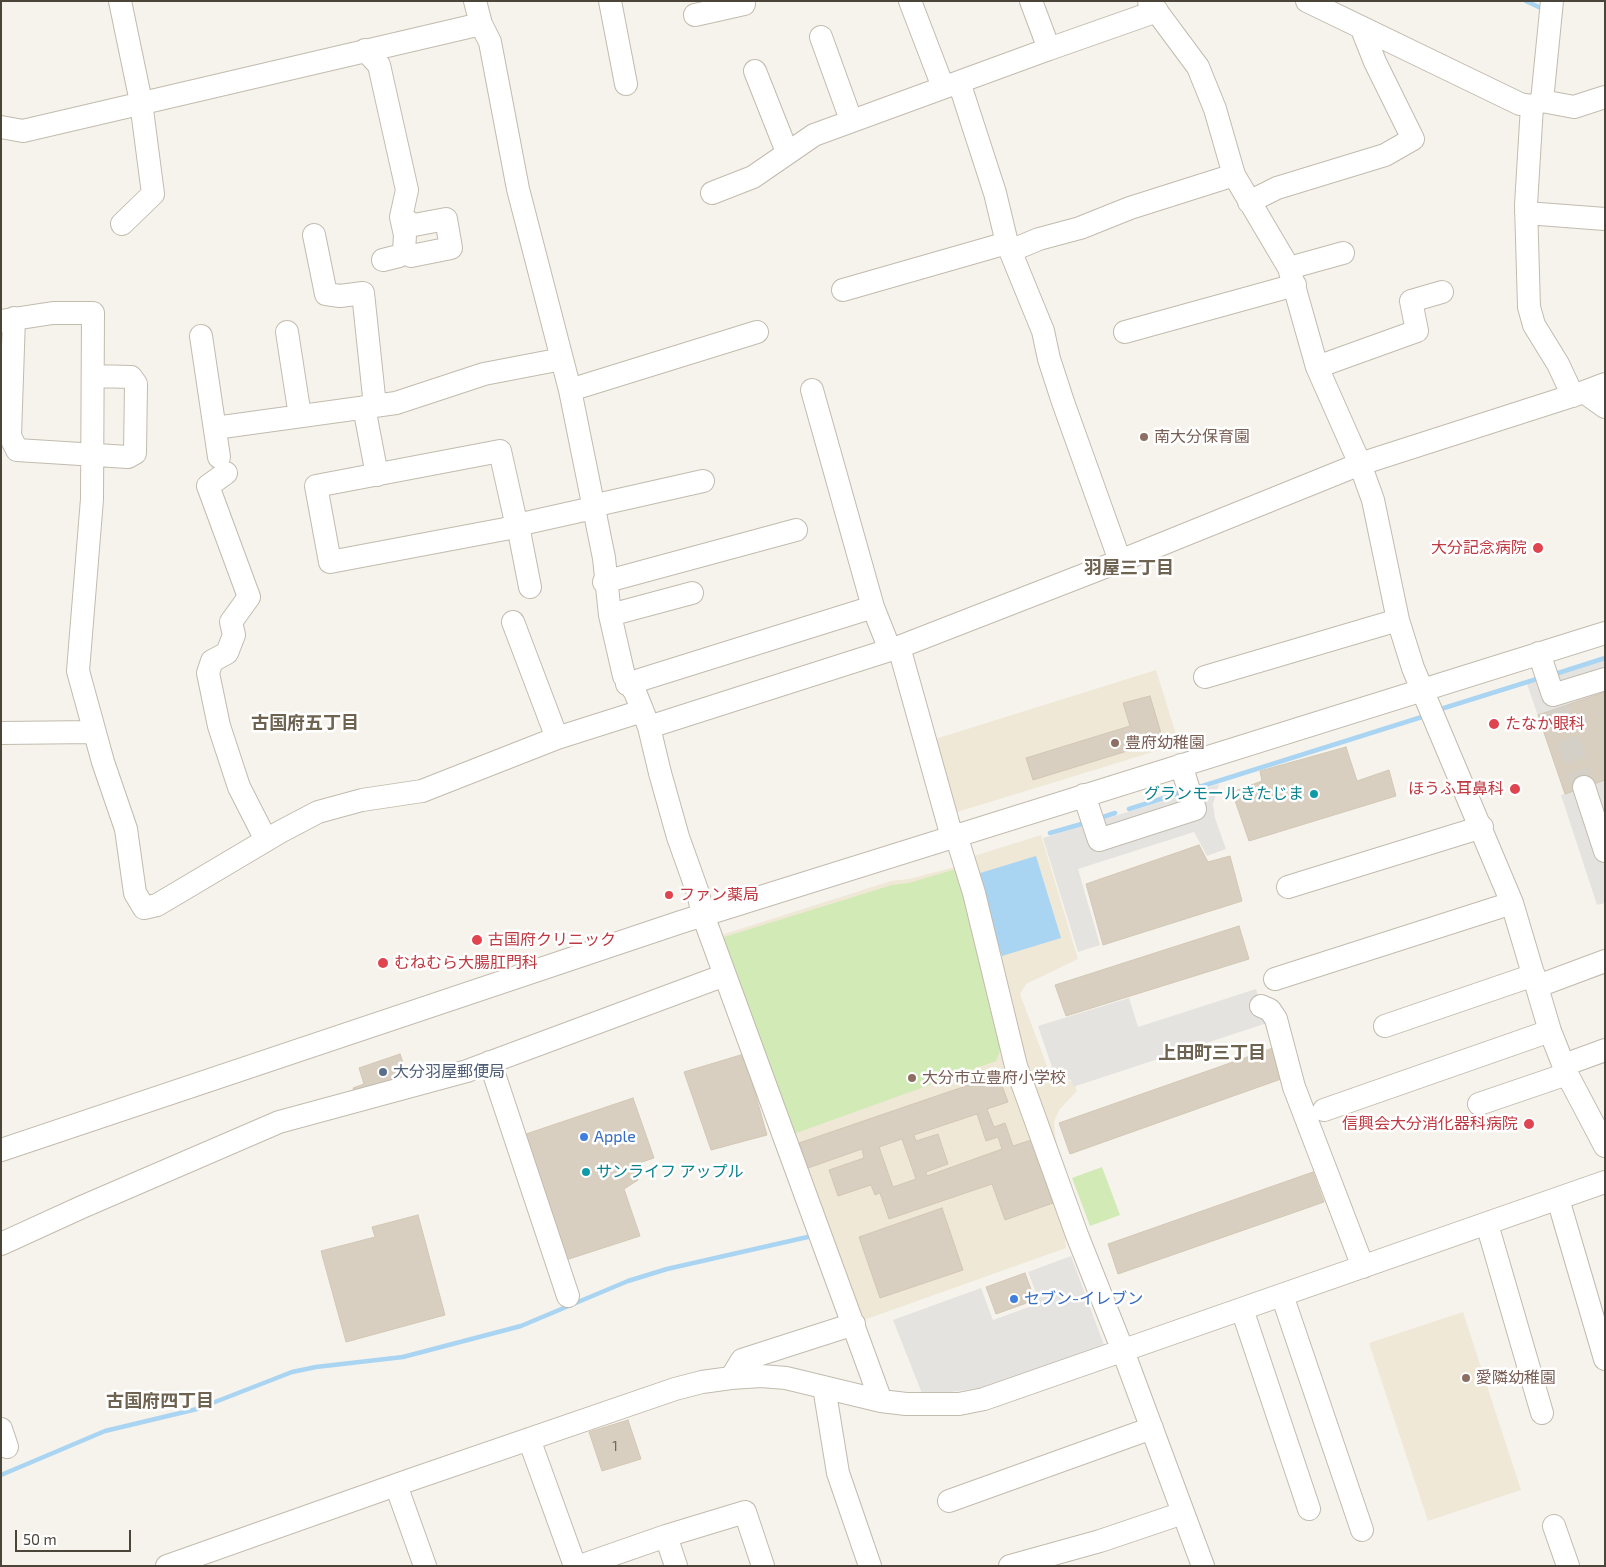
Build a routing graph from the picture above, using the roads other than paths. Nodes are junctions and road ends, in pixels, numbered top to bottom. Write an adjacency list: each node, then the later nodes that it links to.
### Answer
1 (120, 1): 20 (street)
2 (475, 1): 11 (street)
3 (610, 1): 17 (street)
4 (910, 1): 18 (street)
5 (1031, 1): 14 (street)
6 (1307, 1): 12 (street)
7 (1552, 1): 21 (street)
8 (744, 4): 10 (street)
9 (1153, 6): 14 (street); 25 (street)
10 (695, 15)
11 (481, 24): 15 (street); 45 (street)
12 (1362, 29): 21 (street); 27 (street)
13 (821, 37): 22 (street)
14 (1049, 49): 18 (street)
15 (365, 50): 20 (street); 29 (street)
16 (755, 71): 24 (street)
17 (626, 84)
18 (951, 85): 22 (street); 33 (street)
19 (1605, 97): 21 (street)
20 (141, 102): 23 (street); 31 (street)
21 (1537, 103): 28 (street)
22 (851, 120): 24 (street)
23 (1, 128)
24 (787, 152): 26 (street)
25 (1234, 176): 27 (street); 33 (street)
26 (712, 193)
27 (1249, 202): 37 (street)
28 (1526, 213): 30 (street); 51 (street)
29 (401, 217): 34 (street); 34 (street)
30 (1605, 219)
31 (122, 224)
32 (314, 235): 52 (street)
33 (1009, 247): 38 (street); 63 (street)
34 (404, 251): 36 (street)
35 (1343, 253): 37 (street)
36 (383, 260)
37 (1292, 276): 43 (street); 46 (street)
38 (843, 290)
39 (1442, 292): 46 (street)
40 (8, 320): 47 (street); 56 (street)
41 (287, 332): 54 (street)
42 (757, 332): 49 (street)
43 (1125, 332)
44 (202, 336): 55 (street)
45 (562, 359): 49 (street); 52 (street)
46 (1317, 367): 57 (street)
47 (94, 376): 56 (street); 56 (street)
48 (1605, 384): 51 (street)
49 (570, 390): 60 (street)
50 (812, 390): 67 (street)
51 (1579, 394): 53 (street); 57 (street)
52 (370, 407): 54 (street); 58 (street)
53 (1605, 408)
54 (300, 416): 55 (street)
55 (215, 428): 87 (street)
56 (92, 456): 79 (street)
57 (1360, 464): 63 (street); 69 (street)
58 (377, 475): 61 (street); 61 (street)
59 (703, 480): 60 (street)
60 (592, 507): 61 (street); 64 (street)
61 (517, 525): 65 (street)
62 (796, 530): 64 (street)
63 (1120, 561): 72 (street)
64 (604, 582): 68 (street)
65 (530, 587)
66 (692, 593): 68 (street)
67 (873, 607): 72 (street); 76 (street)
68 (610, 615): 76 (street)
69 (1398, 620): 74 (street); 77 (street)
70 (513, 622): 81 (street)
71 (1605, 633): 73 (street)
72 (894, 648): 78 (street); 86 (street)
73 (1539, 653): 75 (street); 77 (street)
74 (1204, 678)
75 (1605, 679)
76 (628, 684): 78 (street)
77 (1422, 690): 82 (street); 85 (street)
78 (645, 719): 81 (street); 91 (street)
79 (94, 732): 80 (street); 87 (street)
80 (1, 733)
81 (558, 738): 87 (street)
82 (1180, 765): 84 (street); 84 (street)
83 (1592, 792): 88 (street)
84 (1084, 795): 86 (street)
85 (1482, 827): 89 (street); 90 (street)
86 (954, 836): 91 (street); 115 (street)
87 (266, 840)
88 (1605, 850)
89 (1288, 887)
90 (1512, 903): 94 (street); 95 (street)
91 (703, 915): 93 (street); 105 (street)
92 (1605, 961): 95 (street)
93 (725, 975): 100 (street); 114 (street)
94 (1275, 979)
95 (1536, 981): 97 (street); 98 (street)
96 (1261, 1006): 110 (street)
97 (1385, 1026)
98 (1550, 1031): 101 (street); 103 (street)
99 (1605, 1050): 101 (street)
100 (490, 1062): 109 (street); 111 (street)
101 (1565, 1069): 102 (street); 104 (street)
102 (1479, 1104)
103 (1324, 1110)
104 (1605, 1146)
105 (1, 1150)
106 (1605, 1182): 107 (street)
107 (1558, 1199): 108 (street); 116 (street)
108 (1487, 1224): 110 (street); 120 (street)
109 (1, 1244)
110 (1363, 1267): 112 (street)
111 (568, 1296)
112 (1282, 1296): 113 (street); 128 (street)
113 (1242, 1310): 115 (street); 125 (street)
114 (854, 1324): 117 (street); 119 (street)
115 (1123, 1351): 119 (street); 121 (street)
116 (1605, 1359)
117 (731, 1378): 118 (street); 122 (street)
118 (824, 1388): 119 (street); 136 (street)
119 (881, 1401)
120 (1542, 1413)
121 (1152, 1428): 124 (street); 126 (street)
122 (529, 1439): 123 (street); 132 (street)
123 (396, 1485): 130 (street); 131 (street)
124 (949, 1501)
125 (1309, 1509)
126 (1184, 1513): 137 (street); 138 (street)
127 (1554, 1526): 139 (street)
128 (1362, 1530)
129 (666, 1536): 133 (street); 134 (street); 135 (street)
130 (167, 1566)
131 (425, 1566)
132 (575, 1566)
133 (580, 1566)
134 (676, 1566)
135 (763, 1566)
136 (870, 1566)
137 (1010, 1566)
138 (1203, 1566)
139 (1568, 1566)

